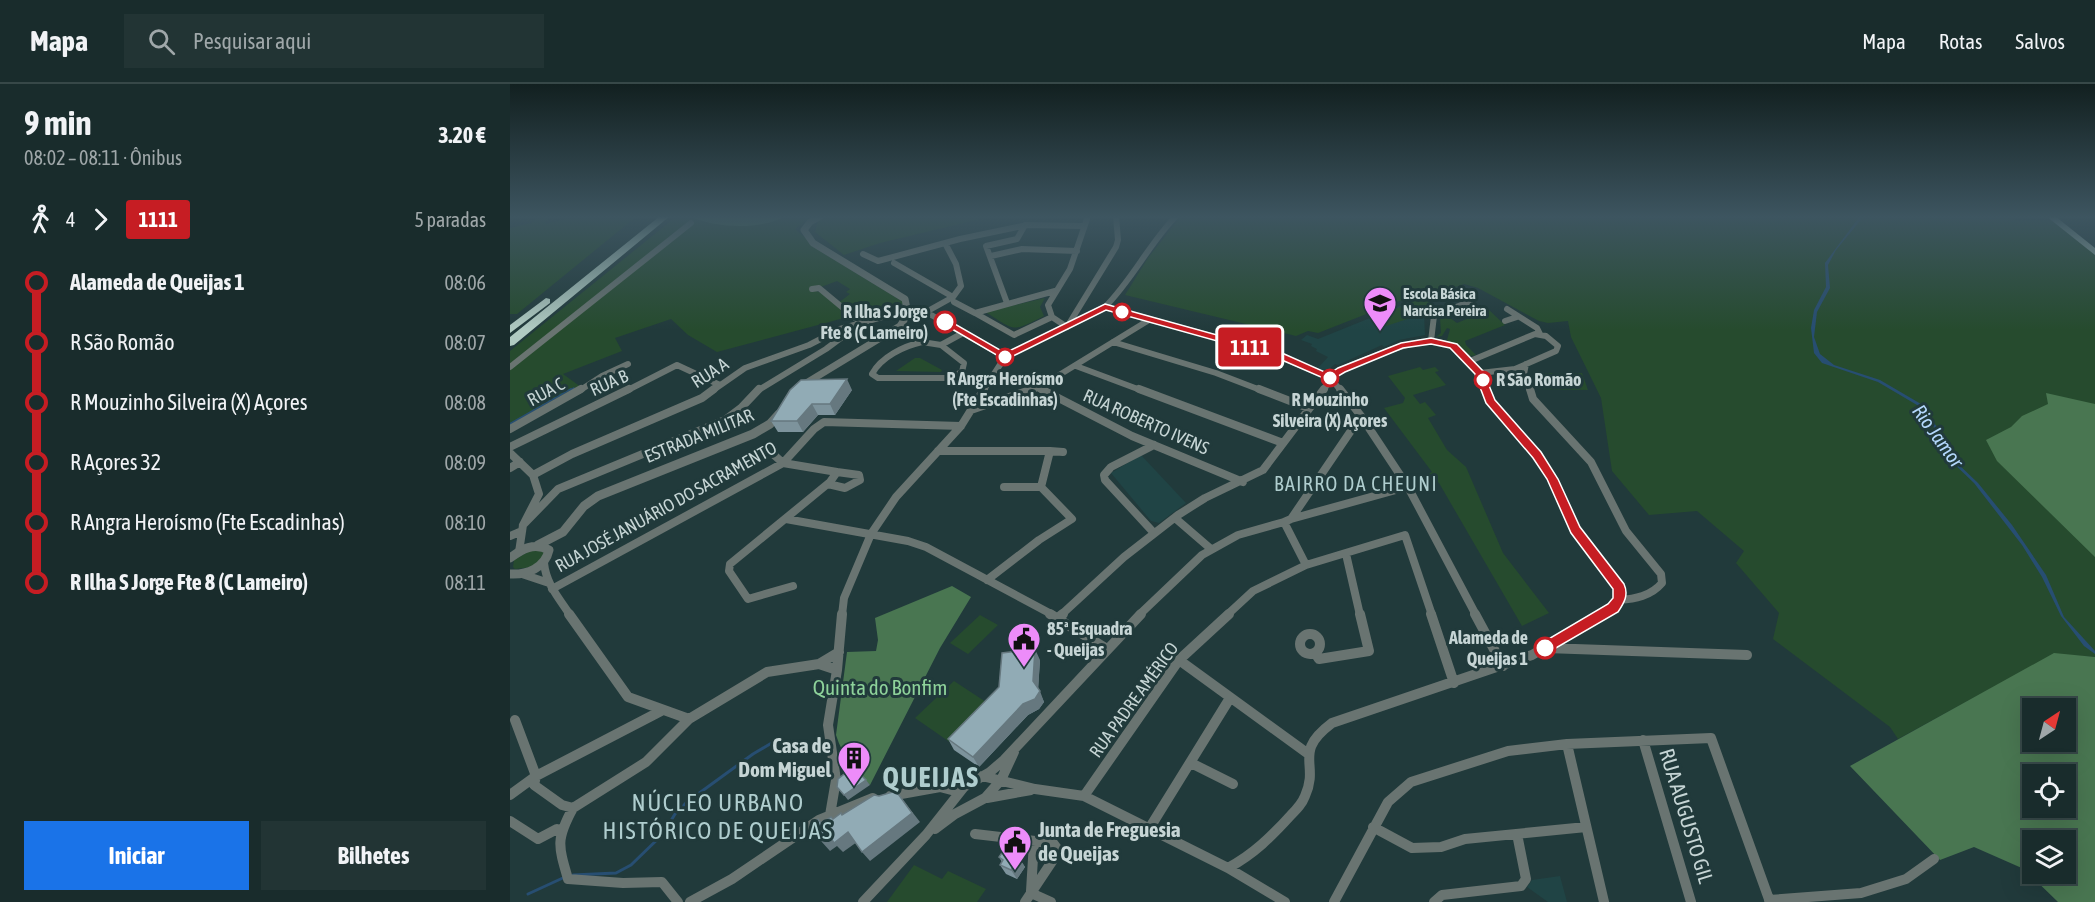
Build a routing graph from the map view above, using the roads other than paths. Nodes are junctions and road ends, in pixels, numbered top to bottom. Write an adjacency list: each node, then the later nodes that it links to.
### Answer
1 (604, 254): 30 (highway)
2 (618, 254): 35 (highway)
3 (651, 254): 42 (street)
4 (831, 254): 23 (street)
5 (863, 254): 6 (street)
6 (907, 254)
7 (952, 254): 16 (street)
8 (999, 254): 12 (street)
9 (1076, 254): 15 (street)
10 (1112, 254): 29 (street)
11 (1145, 254): 19 (street)
12 (991, 256): 18 (street)
13 (894, 263): 16 (street)
14 (812, 289): 28 (street)
15 (1055, 291): 18 (street); 24 (street)
16 (953, 299): 21 (street); 22 (street)
17 (1471, 301): 33 (street)
18 (1007, 303): 22 (street)
19 (1105, 307): 26 (street); 29 (street)
20 (1507, 309): 25 (street)
21 (926, 312): 23 (street, RUA A); 31 (street)
22 (975, 313): 24 (street)
23 (908, 314): 28 (street, RUA A); 48 (street)
24 (1052, 316): 29 (street)
25 (1517, 317): 27 (street); 32 (street)
26 (1149, 320): 34 (street); 44 (street)
27 (1505, 321)
28 (861, 323): 45 (street, RUA A); 77 (street)
29 (1067, 327): 37 (street)
30 (510, 330)
31 (963, 333): 36 (street); 37 (street)
32 (1540, 334): 38 (street); 40 (street)
33 (1431, 341): 38 (street); 44 (street)
34 (1113, 342): 41 (street); 50 (street)
35 (510, 343)
36 (941, 345): 36 (street)
37 (1005, 357): 51 (street)
38 (1470, 361): 43 (street)
39 (628, 364): 54 (street, RUA C)
40 (1526, 364): 43 (street); 92 (street)
41 (1076, 366): 47 (street); 55 (street)
42 (510, 367)
43 (1480, 373): 92 (street)
44 (1330, 378): 50 (street)
45 (720, 385): 57 (street, RUA B); 67 (street, RUA A)
46 (1337, 386): 52 (street)
47 (1038, 388): 51 (street); 56 (street, RUA ROBERTO IVENS)
48 (795, 392)
49 (783, 407): 78 (street, ESTRADA MILITAR)
50 (1308, 408): 55 (street)
51 (971, 410): 53 (street)
52 (1361, 416): 73 (street); 76 (street)
53 (961, 426): 59 (street); 64 (street, RUA JOSÉ JANUÁRIO DO SACRAMENTO)
54 (510, 429)
55 (1283, 443): 69 (street)
56 (1154, 445): 69 (street, RUA ROBERTO IVENS); 79 (street)
57 (510, 447)
58 (765, 447): 64 (street)
59 (938, 451): 60 (street); 80 (street)
60 (1050, 451): 61 (street); 72 (street)
61 (1063, 452)
62 (510, 453): 63 (street)
63 (520, 462): 65 (street); 67 (street)
64 (783, 463): 66 (street); 90 (street, RUA JOSÉ JANUÁRIO DO SACRAMENTO)
65 (510, 468)
66 (837, 472): 70 (street); 70 (street)
67 (533, 475): 77 (street)
68 (1432, 480): 73 (street)
69 (1243, 482): 74 (street)
70 (828, 484): 75 (street)
71 (1004, 487): 72 (street)
72 (1041, 487): 89 (street)
73 (1408, 487): 76 (street); 101 (street)
74 (1175, 518): 79 (street); 83 (street)
75 (786, 519): 80 (street); 91 (street)
76 (1288, 520): 83 (street); 87 (street)
77 (522, 530): 81 (street); 82 (street); 85 (street)
78 (563, 532): 82 (street, ESTRADA MILITAR); 86 (street)
79 (1154, 533): 93 (street)
80 (871, 534): 89 (street); 96 (street)
81 (510, 536)
82 (535, 546): 85 (street, ESTRADA MILITAR); 86 (street)
83 (1211, 549): 95 (street)
84 (1346, 554): 87 (street, RUA PADRE AMÉRICO); 97 (street); 103 (street, RUA PADRE AMÉRICO)
85 (514, 555)
86 (546, 558): 88 (street); 90 (street)
87 (1306, 565): 99 (street, RUA PADRE AMÉRICO)
88 (515, 574): 90 (street)
89 (987, 580): 93 (street)
90 (550, 586): 105 (street)
91 (793, 586)
92 (1619, 600): 94 (street)
93 (1058, 618): 95 (street)
94 (1545, 648): 98 (street); 101 (street)
95 (1107, 649): 110 (street)
96 (839, 652): 100 (street); 102 (street)
97 (1315, 653)
98 (1747, 655)
99 (1179, 660): 104 (street); 119 (street, RUA PADRE AMÉRICO)
100 (819, 664): 102 (street); 106 (street)
101 (1503, 666): 103 (street)
102 (837, 670): 123 (street)
103 (1454, 683): 111 (street)
104 (1230, 698): 111 (street); 112 (street)
105 (661, 711): 106 (street); 113 (street)
106 (689, 719): 122 (street)
107 (515, 720): 113 (street)
108 (1643, 740): 109 (street); 136 (street); 145 (street, RUA AUGUSTO GIL)
109 (1567, 744): 125 (street); 126 (street)
110 (1016, 748): 114 (street); 114 (street)
111 (1307, 753): 134 (street)
112 (1191, 763): 115 (street); 127 (street)
113 (536, 776): 117 (street); 122 (street)
114 (992, 781): 116 (street); 118 (street); 120 (street)
115 (1233, 784)
116 (1035, 789): 119 (street); 120 (street)
117 (513, 794)
118 (958, 794): 121 (street); 123 (street); 131 (street)
119 (1084, 796): 127 (street)
120 (986, 798): 121 (street)
121 (967, 807): 131 (street)
122 (573, 808): 128 (street)
123 (830, 815): 138 (street)
124 (510, 822): 128 (street)
125 (1373, 826): 130 (street); 142 (street)
126 (1586, 827): 130 (street); 144 (street)
127 (1149, 829): 134 (street)
128 (561, 830): 137 (street)
129 (975, 834): 132 (street)
130 (1517, 834): 143 (street)
131 (926, 835): 139 (street)
132 (1035, 842): 135 (street); 135 (street)
133 (1934, 859): 136 (street)
134 (1228, 868): 141 (street)
135 (1028, 897): 140 (street)
136 (1769, 901)
137 (678, 902)
138 (690, 902)
139 (863, 902)
140 (1051, 902)
141 (1285, 902)
142 (1334, 902)
143 (1434, 902)
144 (1604, 902)
145 (1691, 902)

